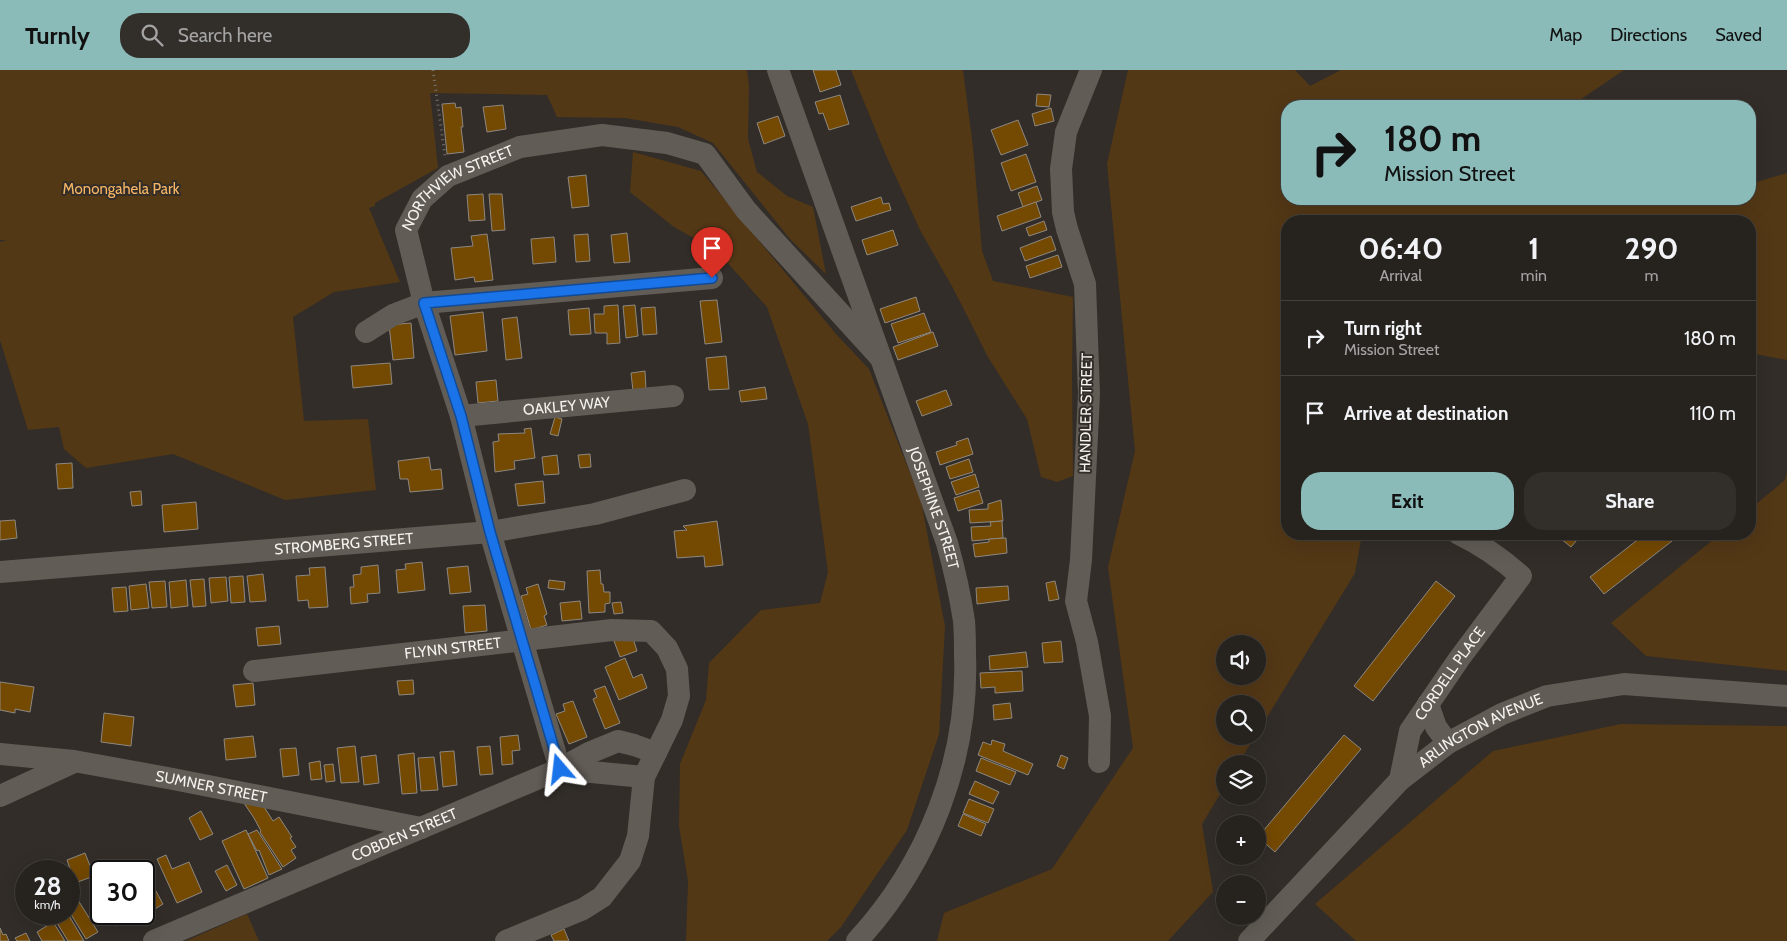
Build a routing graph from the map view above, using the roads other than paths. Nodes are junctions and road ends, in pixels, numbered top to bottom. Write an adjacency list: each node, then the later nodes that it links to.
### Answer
1 (778, 70): 6 (street, JOSEPHINE STREET)
2 (1092, 70): 21 (street, HANDLER STREET)
3 (712, 278): 4 (street)
4 (424, 303): 5 (street); 6 (street, NORTHVIEW STREET); 8 (street, NORTHVIEW STREET)
5 (366, 332)
6 (880, 357): 29 (street, JOSEPHINE STREET)
7 (673, 396): 8 (street, OAKLEY WAY)
8 (461, 416): 10 (street, NORTHVIEW STREET)
9 (685, 490): 10 (street, STROMBERG STREET)
10 (490, 532): 12 (street, STROMBERG STREET); 13 (street, NORTHVIEW STREET)
11 (1471, 540): 16 (street, CORDELL PLACE)
12 (0, 572)
13 (522, 642): 14 (street, FLYNN STREET); 18 (street, FLYNN STREET); 22 (street, NORTHVIEW STREET)
14 (254, 671)
15 (1787, 696): 17 (street, ARLINGTON AVENUE)
16 (1428, 704): 17 (street); 24 (street, CORDELL PLACE)
17 (1448, 743): 24 (street, ARLINGTON AVENUE)
18 (656, 753): 22 (street, COBDEN STREET); 23 (street)
19 (0, 754): 20 (street, SUMNER STREET)
20 (74, 761): 25 (street); 26 (street, SUMNER STREET)
21 (1099, 762)
22 (560, 769): 23 (street); 26 (street, COBDEN STREET)
23 (644, 777): 28 (street)
24 (1400, 780): 30 (street, ARLINGTON AVENUE)
25 (0, 796)
26 (421, 828): 27 (street, COBDEN STREET)
27 (154, 941)
28 (506, 941)
29 (857, 941)
30 (1249, 941)

